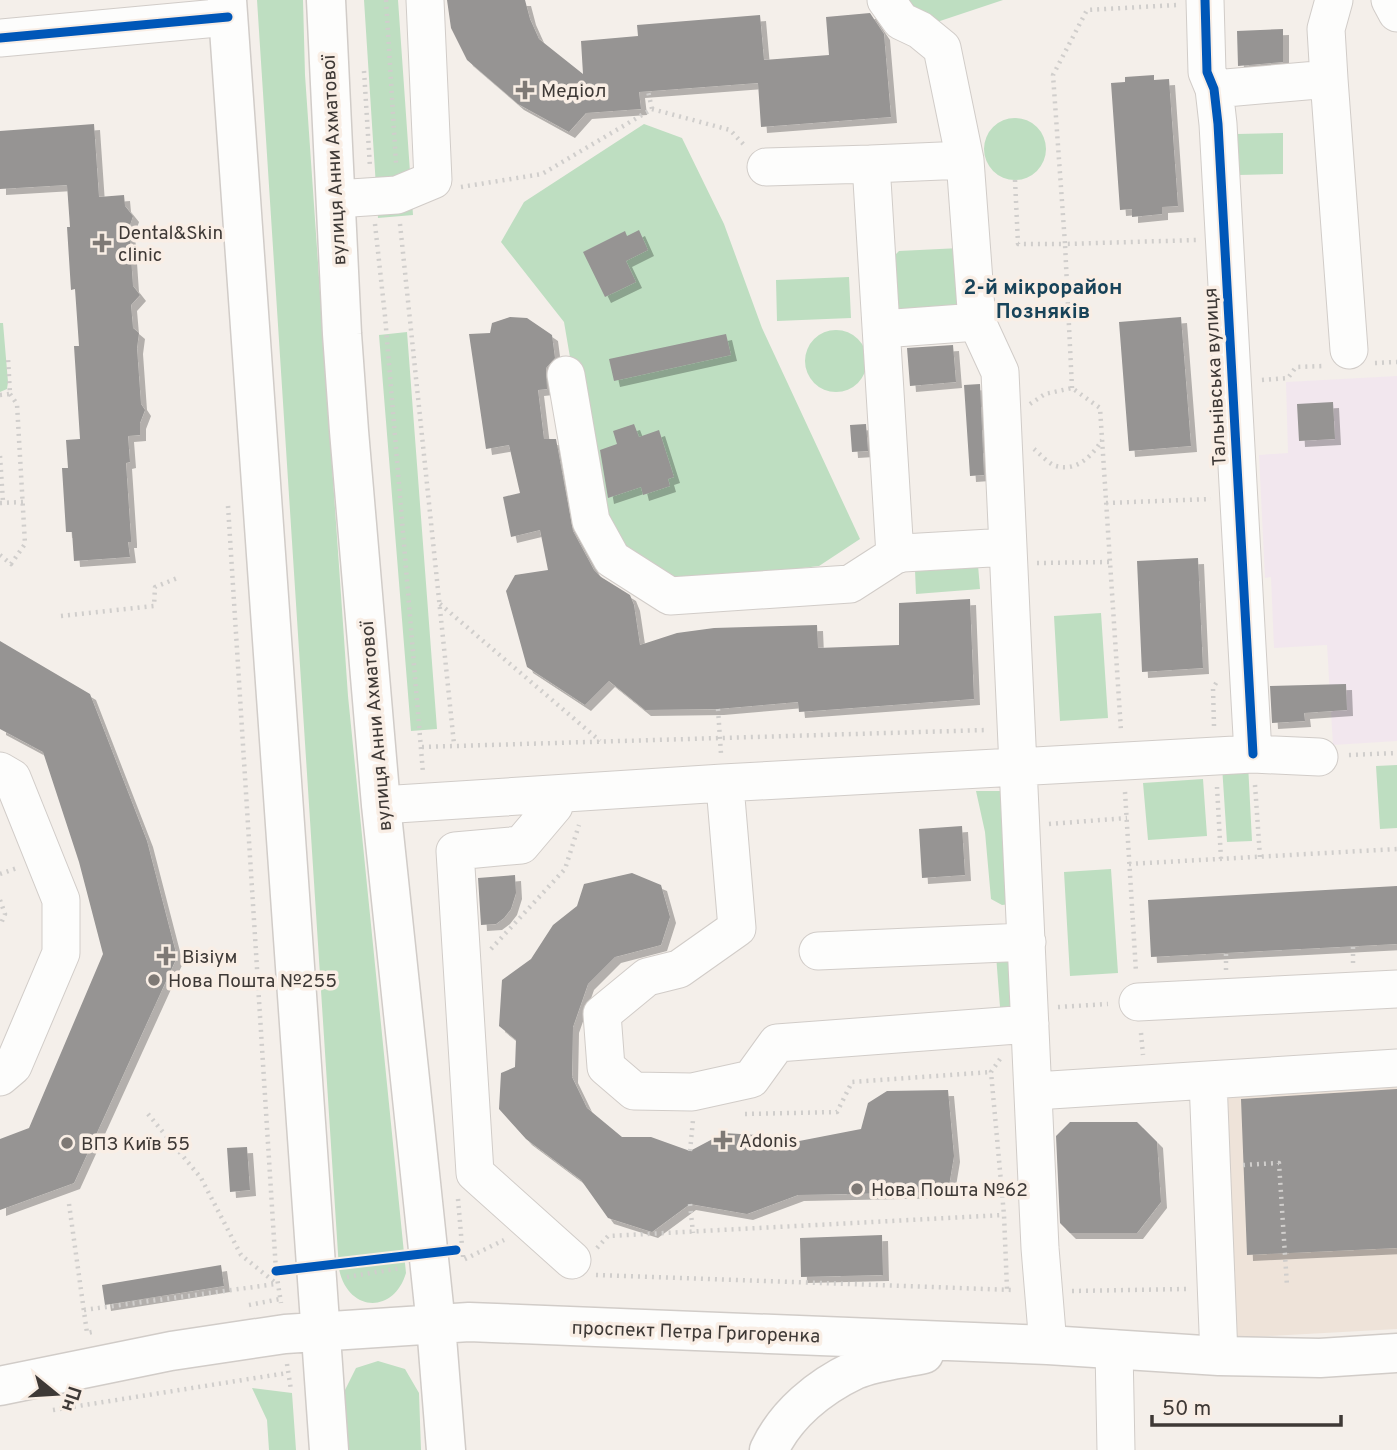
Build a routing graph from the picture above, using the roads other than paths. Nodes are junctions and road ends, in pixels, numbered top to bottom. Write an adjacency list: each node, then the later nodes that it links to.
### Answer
1 (326, 0): 15 (main road, вулиця Анни Ахматової)
2 (425, 0): 15 (street)
3 (886, 0): 12 (street)
4 (1334, 0): 10 (street)
5 (1390, 0): 8 (street)
6 (1196, 2): 11 (street, Тальнівська вулиця)
7 (227, 8): 9 (street); 40 (main road)
8 (1397, 13)
9 (0, 38)
10 (1329, 79): 11 (street); 18 (street)
11 (1214, 89): 22 (street, Тальнівська вулиця)
12 (965, 160): 13 (street); 16 (street)
13 (871, 164): 14 (street); 17 (street)
14 (766, 167)
15 (368, 197): 28 (main road, вулиця Анни Ахматової)
16 (977, 322): 17 (street); 20 (street)
17 (882, 329): 21 (street)
18 (1352, 359)
19 (566, 374): 21 (street)
20 (1008, 547): 21 (street); 24 (street)
21 (895, 555)
22 (1253, 754): 23 (street); 24 (street)
23 (1319, 757)
24 (1018, 767): 26 (street); 29 (street)
25 (0, 771): 35 (street)
26 (723, 783): 27 (street); 33 (street)
27 (554, 801): 28 (street); 38 (street)
28 (381, 805): 39 (main road, вулиця Анни Ахматової)
29 (1027, 942): 30 (street); 33 (street)
30 (818, 951)
31 (1397, 989): 32 (street)
32 (1138, 1002)
33 (1031, 1024): 37 (street)
34 (1397, 1068): 36 (street)
35 (0, 1077)
36 (1208, 1080): 37 (street); 45 (street)
37 (1035, 1091): 42 (street)
38 (581, 1264)
39 (436, 1325): 40 (main road, проспект Петра Григоренка); 41 (main road, проспект Петра Григоренка); 48 (main road, вулиця Анни Ахматової)
40 (319, 1332): 46 (main road, проспект Петра Григоренка); 47 (main road)
41 (971, 1343): 42 (main road, проспект Петра Григоренка); 49 (main road)
42 (1048, 1345): 43 (main road, проспект Петра Григоренка)
43 (1114, 1349): 45 (main road, проспект Петра Григоренка); 50 (street)
44 (1397, 1353): 45 (main road, проспект Петра Григоренка)
45 (1219, 1356)
46 (0, 1386)
47 (329, 1450)
48 (446, 1450)
49 (769, 1450)
50 (1116, 1450)

